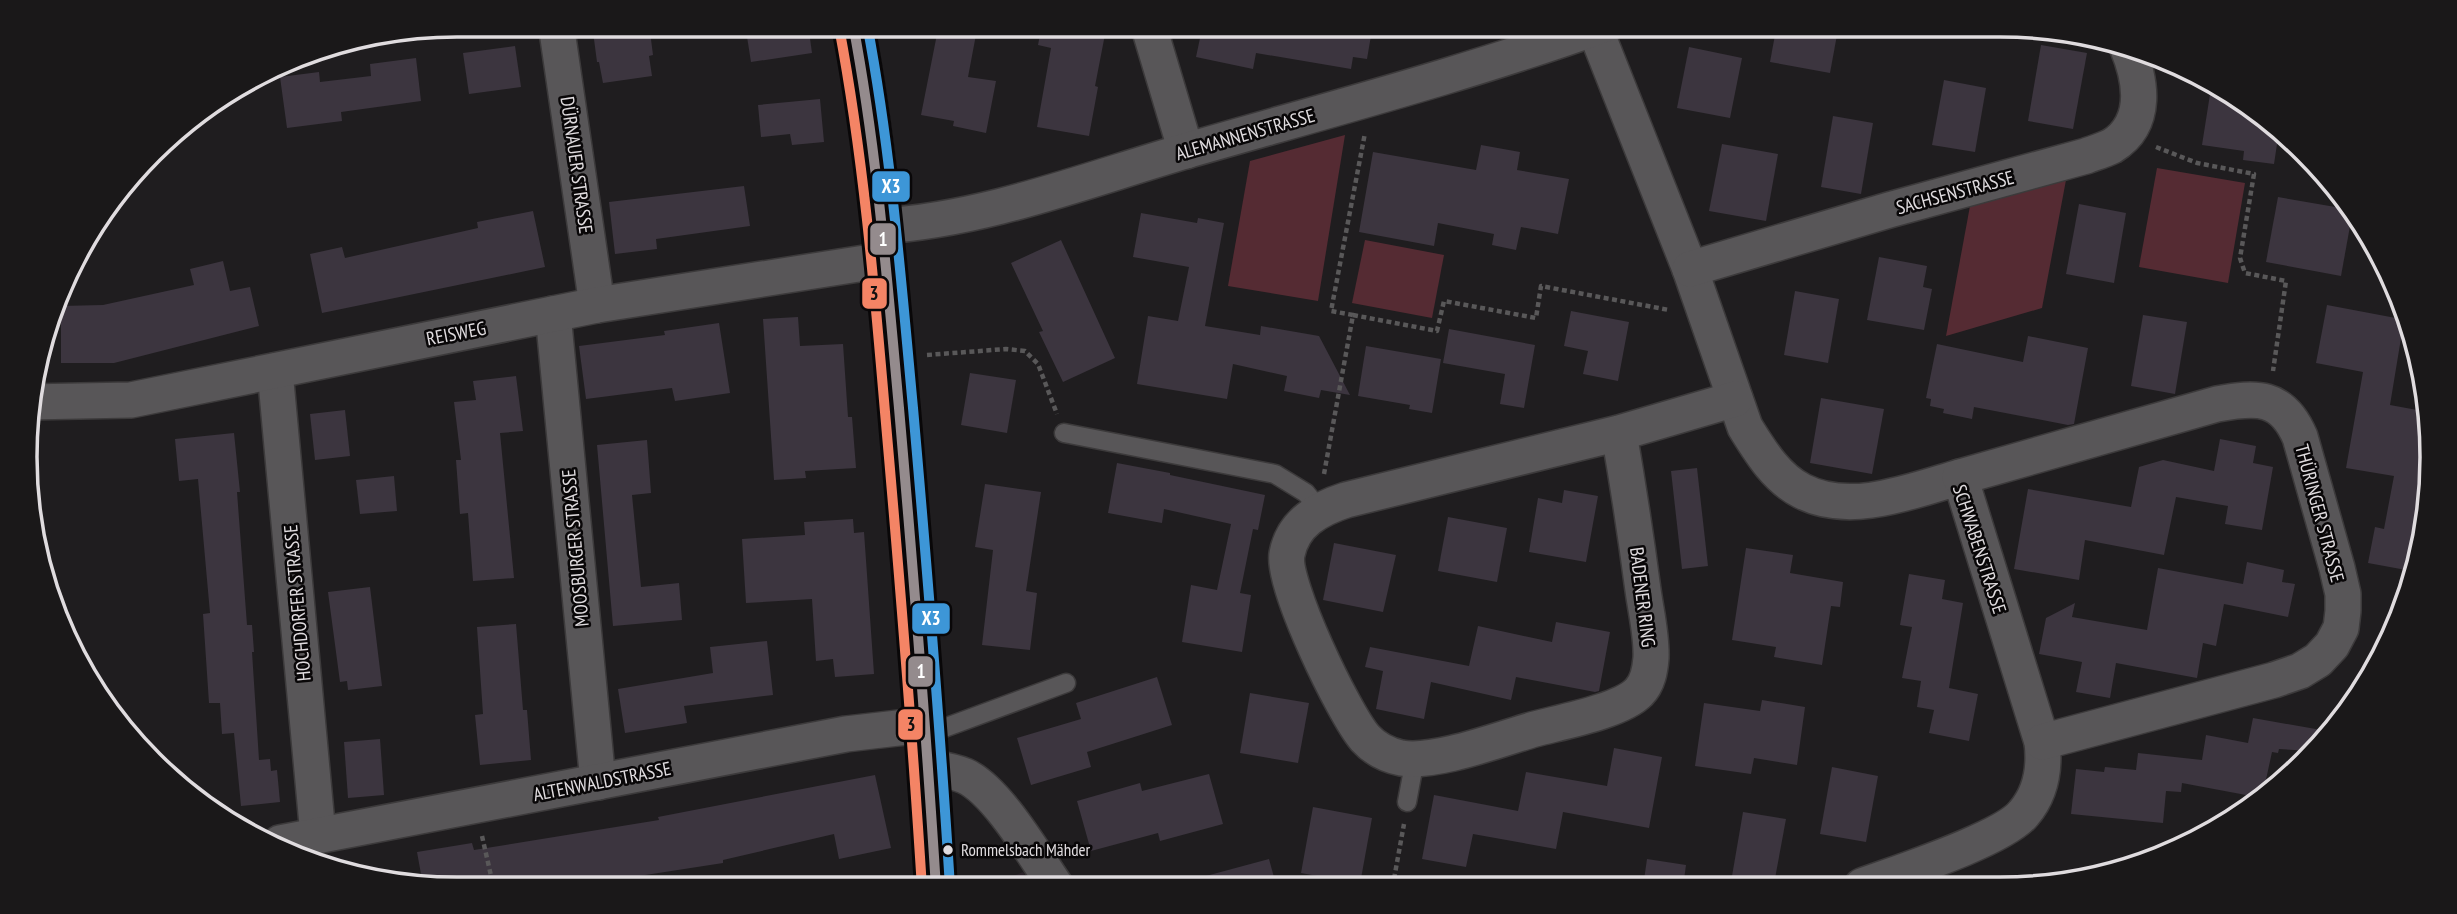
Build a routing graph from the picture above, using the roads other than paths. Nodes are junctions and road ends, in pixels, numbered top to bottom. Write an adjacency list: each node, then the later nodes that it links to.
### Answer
1 (558, 37): 10 (street, DÜRNAUER STRASSE)
2 (855, 37): 8 (main road)
3 (1152, 37): 7 (street)
4 (1562, 37): 7 (street, ALEMANNENSTRASSE)
5 (1602, 37): 9 (street, SCHWABENSTRASSE)
6 (2132, 58): 9 (street, SACHSENSTRASSE)
7 (1186, 151): 8 (street, ALEMANNENSTRASSE)
8 (882, 243): 10 (street, REISWEG); 20 (main road)
9 (1690, 269): 13 (street, SCHWABENSTRASSE)
10 (597, 305): 11 (street, REISWEG)
11 (553, 314): 12 (street, REISWEG); 23 (street, MOOSBURGER STRASSE)
12 (275, 370): 14 (street, REISWEG); 25 (street, HOCHDORFER STRASSE)
13 (1735, 399): 15 (street); 17 (street, SCHWABENSTRASSE)
14 (40, 402)
15 (1619, 432): 18 (street); 22 (street, BADENER RING)
16 (1064, 433): 18 (lane)
17 (1960, 477): 21 (street, SCHWABENSTRASSE); 21 (street, THÜRINGER STRASSE)
18 (1319, 509): 22 (street, BADENER RING)
19 (1066, 683): 20 (lane)
20 (926, 742): 23 (street, ALTENWALDSTRASSE); 27 (main road); 28 (street)
21 (2042, 742): 29 (street, SCHWABENSTRASSE)
22 (1415, 759): 24 (lane)
23 (598, 782): 25 (street, ALTENWALDSTRASSE)
24 (1407, 802)
25 (318, 835): 26 (street, ALTENWALDSTRASSE)
26 (288, 841)
27 (935, 877)
28 (1049, 877)
29 (1885, 877)

